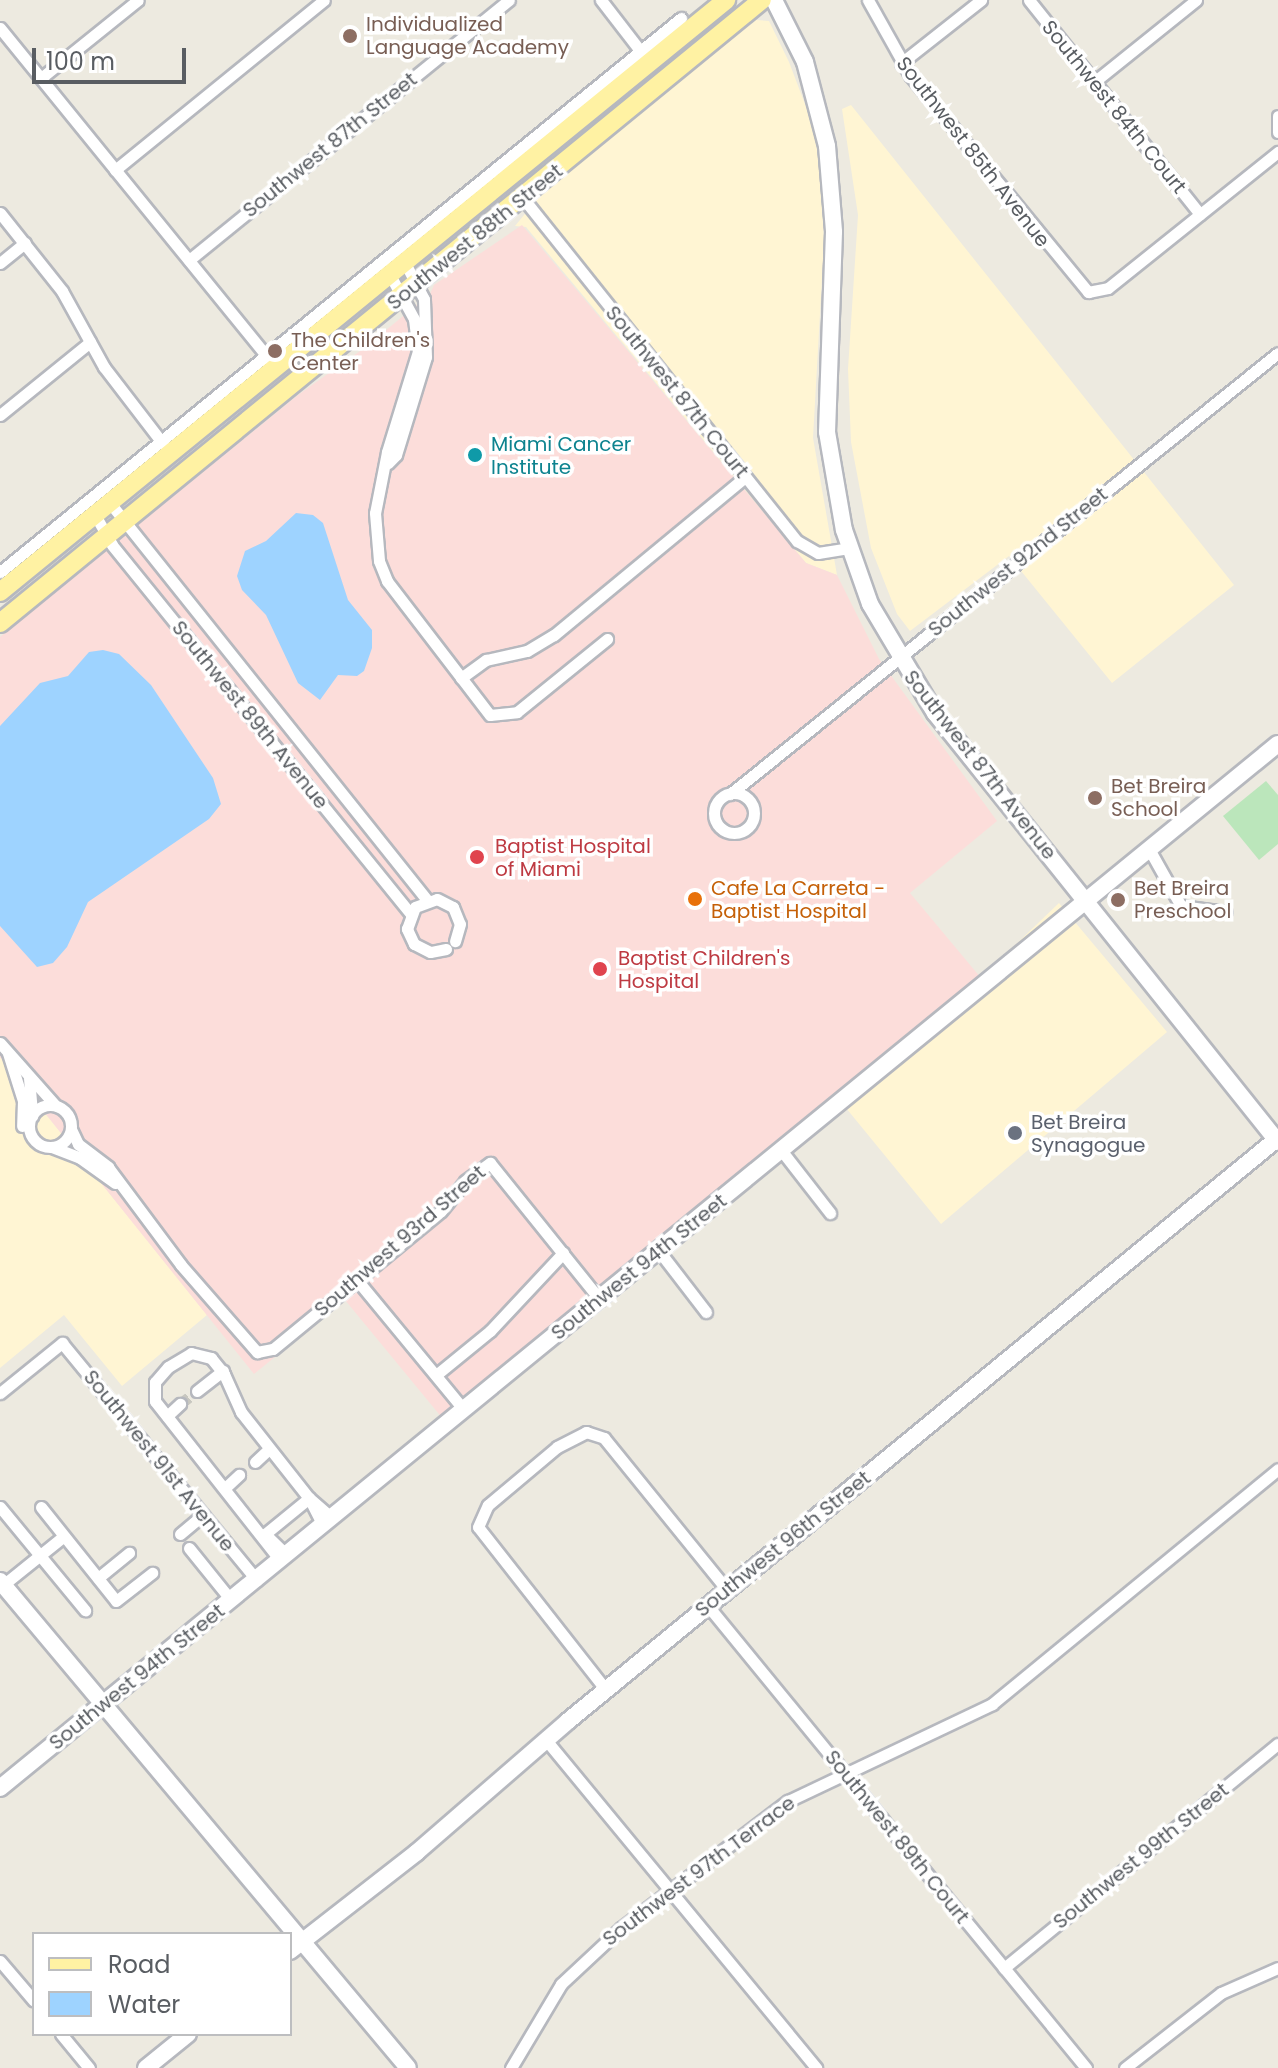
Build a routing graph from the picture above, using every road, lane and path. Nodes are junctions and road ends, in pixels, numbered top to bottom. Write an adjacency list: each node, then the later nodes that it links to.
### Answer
1 (138, 0): 16 (street)
2 (324, 0): 21 (street)
3 (509, 0): 26 (street, Southwest 87th Street)
4 (601, 0): 14 (street)
5 (726, 0): 14 (main road, Southwest 88th Street)
6 (762, 0): 22 (main road, Southwest 88th Street)
7 (774, 0): 43 (street, Southwest 87th Avenue)
8 (868, 0): 15 (street, Southwest 85th Avenue)
9 (981, 0): 15 (street)
10 (1029, 0): 17 (street, Southwest 84th Court)
11 (1196, 0): 17 (street)
12 (681, 18): 14 (street, Southwest 88th Street)
13 (0, 28): 16 (street)
14 (645, 56): 28 (main road, Southwest 88th Street); 34 (street, Southwest 88th Street)
15 (901, 63): 24 (street, Southwest 85th Avenue)
16 (41, 78): 21 (street)
17 (1094, 82): 24 (street, Southwest 84th Court)
18 (1278, 116): 19 (street)
19 (1278, 132)
20 (1278, 152): 24 (street)
21 (115, 170): 26 (street)
22 (523, 198): 30 (main road, Southwest 88th Street); 39 (street, Southwest 87th Court)
23 (0, 213): 25 (street)
24 (1200, 214)
25 (25, 243): 27 (street); 32 (street)
26 (189, 260): 34 (street)
27 (0, 263)
28 (405, 263): 29 (main road, Southwest 88th Street); 30 (street)
29 (390, 275): 31 (street); 34 (main road, Southwest 88th Street)
30 (418, 282): 31 (main road, Southwest 88th Street); 38 (street)
31 (403, 295): 35 (main road, Southwest 88th Street); 38 (street)
32 (90, 342): 36 (street); 37 (street)
33 (1278, 353): 48 (street, Southwest 92nd Street)
34 (272, 362): 35 (main road); 37 (main road, Southwest 88th Street)
35 (291, 386): 41 (main road, Southwest 88th Street)
36 (0, 415)
37 (165, 447): 40 (main road, Southwest 88th Street); 44 (street, Southwest 88th Street)
38 (388, 463): 49 (street)
39 (745, 477): 43 (street, Southwest 87th Court); 49 (street)
40 (102, 509): 41 (street, Southwest 89th Avenue); 42 (street, Southwest 89th Avenue); 45 (main road, Southwest 88th Street)
41 (125, 521): 42 (main road, Southwest 88th Street); 55 (street, Southwest 89th Avenue)
42 (110, 533): 46 (main road, Southwest 88th Street); 58 (street, Southwest 89th Avenue)
43 (849, 548): 48 (street, Southwest 87th Avenue)
44 (0, 572)
45 (0, 592)
46 (0, 623)
47 (607, 639): 49 (street)
48 (899, 660): 51 (street, Southwest 92nd Street); 56 (street, Southwest 87th Avenue)
49 (461, 678)
50 (1278, 744): 54 (street, Southwest 94th Street)
51 (761, 773): 52 (street, Southwest 92nd Street); 53 (street, Southwest 92nd Street)
52 (730, 794): 53 (street); 53 (street)
53 (749, 800)
54 (1149, 849): 56 (street, Southwest 94th Street); 57 (street)
55 (427, 900): 58 (street); 58 (street)
56 (1086, 901): 65 (street, Southwest 87th Avenue); 67 (street, Southwest 94th Street)
57 (1226, 912)
58 (410, 913)
59 (4, 1048): 60 (street); 63 (street)
60 (29, 1078): 61 (street); 62 (street)
61 (55, 1105): 62 (street); 64 (street)
62 (32, 1116): 66 (street)
63 (22, 1126)
64 (71, 1129): 66 (street); 68 (street)
65 (1277, 1140): 103 (street, Southwest 96th Street)
66 (52, 1147): 68 (street)
67 (781, 1150): 69 (street); 70 (street, Southwest 94th Street)
68 (115, 1183): 72 (street, Southwest 93rd Street)
69 (830, 1213)
70 (659, 1251): 73 (street, Southwest 94th Street); 74 (street)
71 (563, 1253): 72 (street, Southwest 93rd Street); 73 (street); 76 (street)
72 (357, 1280): 76 (street)
73 (600, 1300): 80 (street, Southwest 94th Street)
74 (706, 1312)
75 (223, 1371): 77 (street); 81 (street); 82 (street)
76 (436, 1375): 80 (street)
77 (197, 1391)
78 (0, 1393): 90 (street, Southwest 91st Avenue)
79 (180, 1404): 81 (street)
80 (464, 1410): 91 (street, Southwest 94th Street)
81 (167, 1416): 86 (street)
82 (269, 1449): 83 (street); 87 (street)
83 (255, 1462)
84 (1277, 1474): 111 (street, Southwest 97th Terrace)
85 (239, 1475): 86 (street)
86 (226, 1487): 93 (street)
87 (309, 1498): 91 (street); 93 (street)
88 (0, 1507): 97 (street)
89 (41, 1507): 94 (street)
90 (203, 1515): 92 (street); 101 (street, Southwest 91st Avenue)
91 (327, 1522): 98 (street, Southwest 94th Street)
92 (180, 1534)
93 (265, 1534): 98 (street)
94 (64, 1536): 97 (street); 100 (street)
95 (189, 1548): 104 (street)
96 (129, 1553): 100 (street)
97 (40, 1555): 102 (street); 106 (street)
98 (283, 1558): 101 (street, Southwest 94th Street)
99 (152, 1573): 100 (street)
100 (98, 1578)
101 (257, 1580): 104 (street, Southwest 94th Street)
102 (2, 1583): 108 (street)
103 (727, 1590): 105 (street, Southwest 96th Street); 107 (street)
104 (231, 1600): 108 (street, Southwest 94th Street)
105 (708, 1606): 107 (street, Southwest 96th Street); 111 (street, Southwest 89th Court)
106 (85, 1610)
107 (606, 1690): 109 (street, Southwest 96th Street)
108 (104, 1704): 112 (street, Southwest 94th Street); 114 (street)
109 (546, 1740): 113 (street); 115 (street, Southwest 96th Street)
110 (1278, 1744): 117 (street, Southwest 99th Street)
111 (849, 1776): 113 (street, Southwest 97th Terrace); 117 (street, Southwest 89th Court)
112 (0, 1788)
113 (672, 1894): 125 (street, Southwest 97th Terrace); 126 (street)
114 (285, 1932)
115 (296, 1946): 124 (street)
116 (0, 1961): 119 (street)
117 (1004, 1968): 127 (street, Southwest 89th Court)
118 (1278, 1968): 128 (street)
119 (32, 1999)
120 (63, 2036): 122 (street)
121 (186, 2036): 123 (street)
122 (89, 2068)
123 (146, 2068)
124 (408, 2068)
125 (511, 2068)
126 (816, 2068)
127 (1086, 2068)
128 (1125, 2068)

